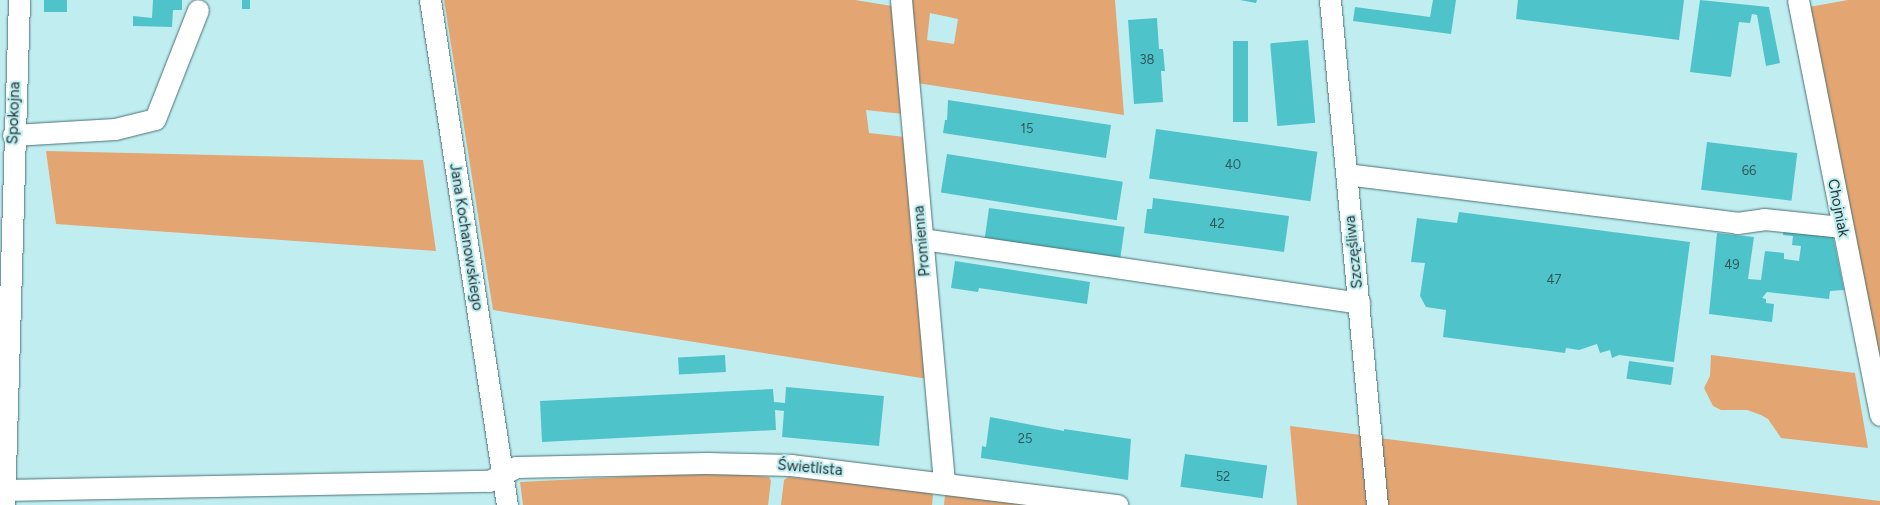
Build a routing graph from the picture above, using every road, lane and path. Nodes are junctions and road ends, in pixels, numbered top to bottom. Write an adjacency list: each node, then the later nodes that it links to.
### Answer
1 (19, 0): 7 (street, Spokojna)
2 (430, 0): 14 (street, Jana Kochanowskiego)
3 (900, 0): 10 (street, Promienna)
4 (1330, 0): 8 (street, Szczęśliwa)
5 (1798, 0): 9 (street, Chojniak)
6 (198, 10): 7 (street)
7 (13, 135): 12 (street, Spokojna)
8 (1346, 174): 9 (street); 11 (street, Szczęśliwa)
9 (1841, 228): 13 (street, Chojniak)
10 (922, 239): 11 (street); 15 (street, Promienna)
11 (1359, 303): 19 (street, Szczęśliwa)
12 (3, 353): 16 (street, Spokojna)
13 (1880, 415)
14 (502, 474): 15 (street, Świetlista); 16 (street, Świetlista); 17 (street, Jana Kochanowskiego)
15 (944, 482): 18 (street, Świetlista)
16 (4, 497)
17 (507, 505)
18 (1118, 505)
19 (1376, 505)

